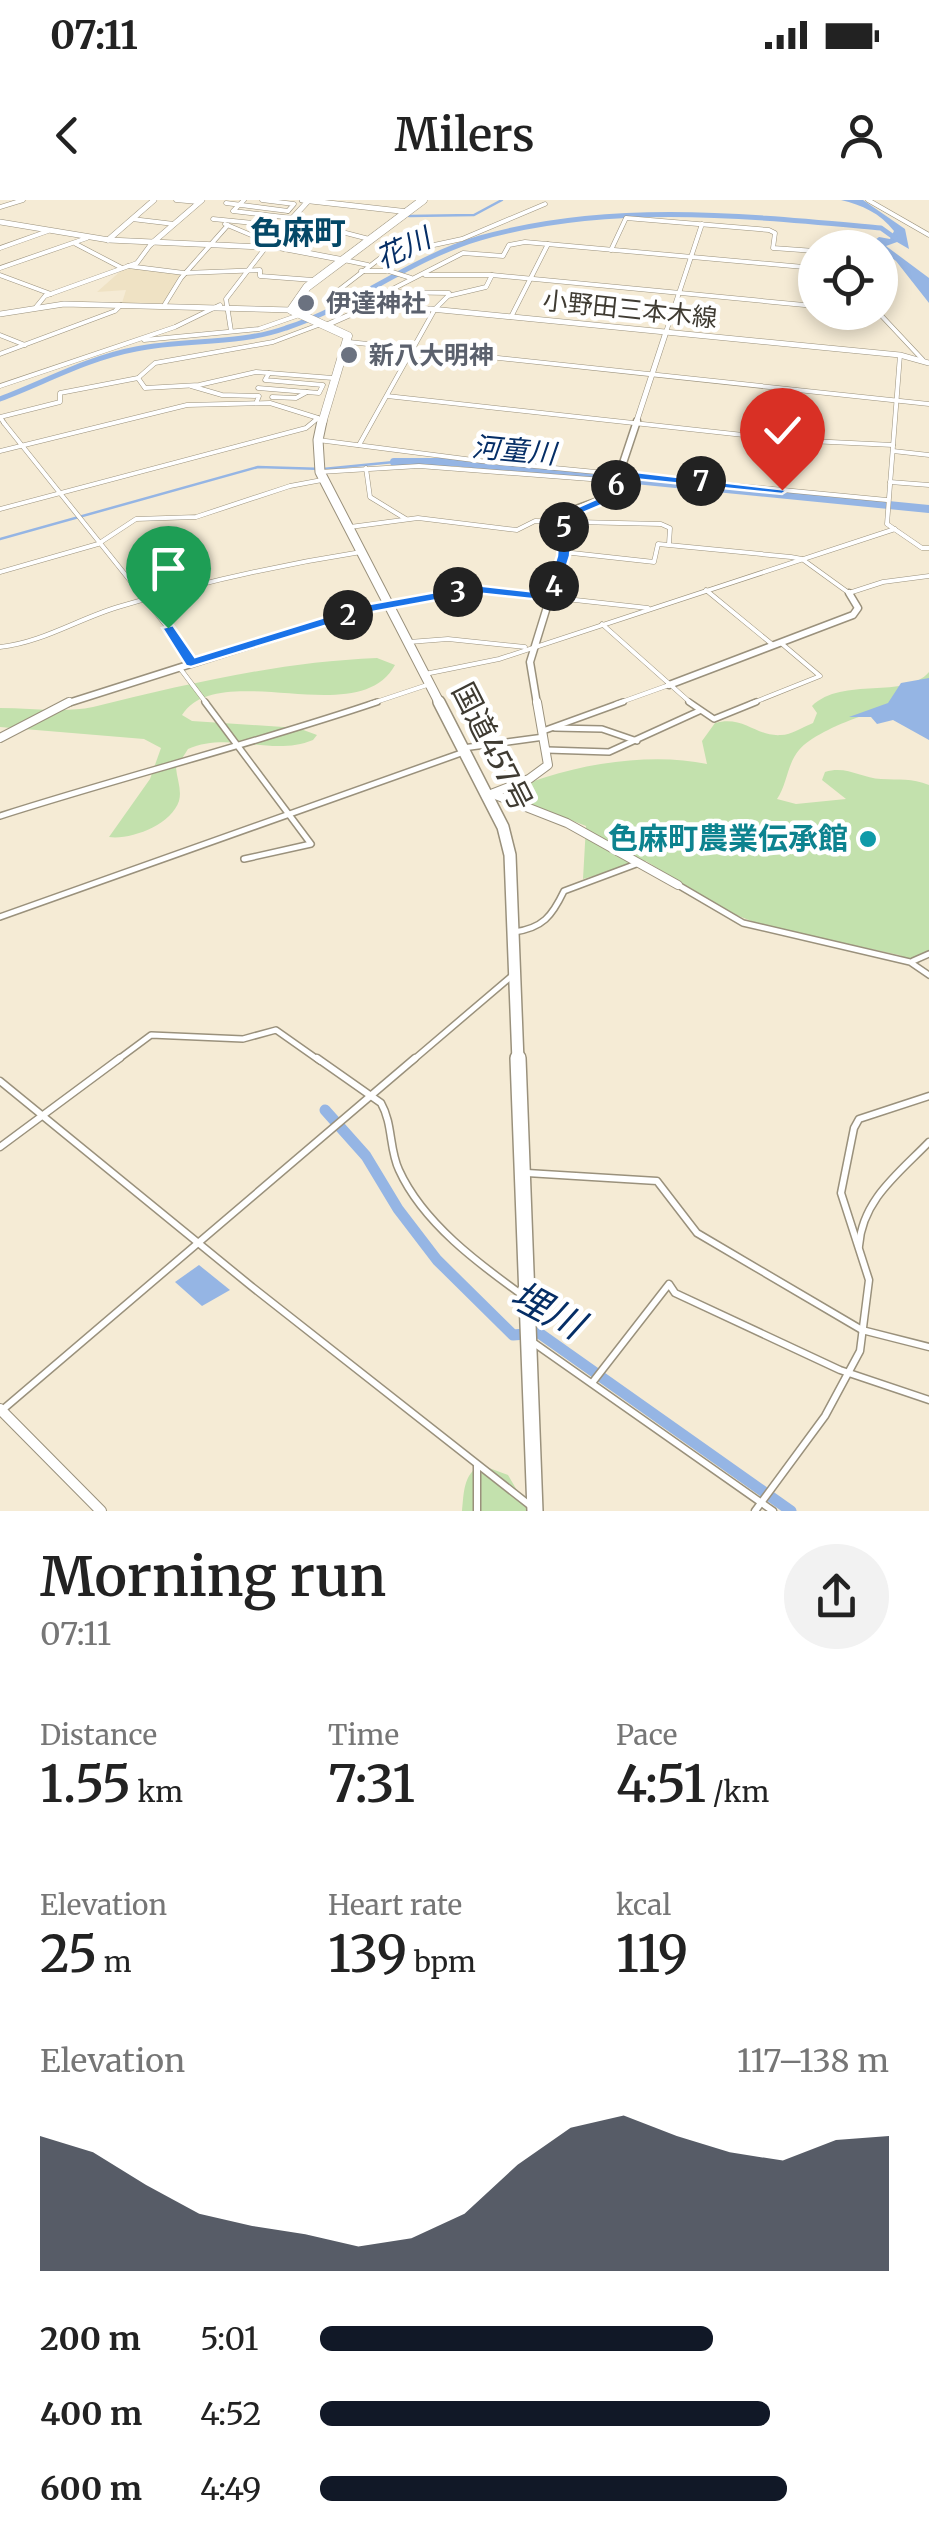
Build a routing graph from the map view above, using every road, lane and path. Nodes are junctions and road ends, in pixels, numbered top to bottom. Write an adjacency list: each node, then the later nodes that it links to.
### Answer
1 (24, 200): 13 (street)
2 (154, 200): 19 (street)
3 (176, 200): 9 (street)
4 (244, 200): 11 (street)
5 (264, 200): 14 (street)
6 (306, 200): 15 (street); 18 (street)
7 (423, 200): 15 (highway)
8 (868, 200): 25 (street)
9 (201, 201): 23 (street)
10 (227, 201): 11 (street); 20 (street)
11 (239, 204): 14 (street); 16 (street)
12 (545, 204): 45 (street)
13 (0, 211)
14 (288, 211): 17 (street)
15 (409, 212): 34 (highway)
16 (262, 215): 17 (street); 22 (street)
17 (282, 218): 18 (street)
18 (292, 218): 27 (street)
19 (132, 219): 23 (street); 33 (street)
20 (213, 219): 22 (street); 26 (street)
21 (1, 223): 29 (main road)
22 (256, 223): 27 (street); 30 (street)
23 (175, 224): 36 (street)
24 (702, 224): 41 (street); 42 (street); 43 (street)
25 (910, 224): 28 (street); 31 (street)
26 (228, 226): 30 (street); 38 (street)
27 (286, 226): 34 (street); 39 (street)
28 (929, 228)
29 (48, 231): 32 (main road); 40 (street)
30 (242, 232): 39 (street)
31 (929, 235)
32 (88, 237): 33 (main road); 35 (street)
33 (108, 240): 36 (main road)
34 (374, 240): 44 (highway)
35 (73, 242): 48 (street); 49 (street)
36 (152, 244): 38 (main road); 46 (street)
37 (548, 244): 41 (street); 54 (street); 57 (street)
38 (209, 245): 39 (main road); 52 (street)
39 (269, 245): 44 (main road); 50 (street)
40 (0, 248)
41 (611, 250): 43 (street)
42 (798, 250)
43 (691, 257): 47 (street); 60 (street)
44 (344, 260): 45 (street); 58 (highway)
45 (368, 265): 51 (street)
46 (128, 266): 49 (street); 52 (street)
47 (798, 266)
48 (0, 268)
49 (122, 268): 61 (street)
50 (249, 268): 52 (street); 58 (street); 67 (street)
51 (361, 271): 56 (street); 63 (street)
52 (188, 272): 65 (street)
53 (0, 275): 61 (street)
54 (422, 275): 55 (street); 56 (street)
55 (492, 275): 57 (street); 62 (street)
56 (412, 278): 59 (street)
57 (531, 278): 60 (street); 74 (street)
58 (316, 280): 71 (highway)
59 (388, 292): 62 (street); 70 (street)
60 (680, 292): 66 (street); 78 (street)
61 (50, 294): 68 (street)
62 (452, 295): 69 (street)
63 (326, 300)
64 (120, 304): 65 (street); 68 (street); 82 (street)
65 (165, 304): 67 (street)
66 (798, 304)
67 (223, 305): 71 (street); 77 (street); 81 (street)
68 (36, 307): 72 (street)
69 (434, 309): 70 (main road, 小野田三本木線); 74 (main road, 小野田三本木線); 83 (street)
70 (360, 310): 73 (main road, 小野田三本木線)
71 (296, 312): 75 (highway); 77 (street)
72 (0, 314)
73 (347, 314): 75 (main road, 小野田三本木線); 80 (street)
74 (511, 317): 78 (main road, 小野田三本木線)
75 (327, 324): 80 (highway); 90 (street)
76 (896, 330): 86 (street)
77 (231, 331): 81 (street)
78 (666, 332): 85 (main road, 小野田三本木線); 88 (street)
79 (0, 335): 82 (street)
80 (348, 337): 83 (street); 91 (highway, 国道457号)
81 (131, 342): 95 (street)
82 (25, 345): 84 (street)
83 (414, 350): 88 (street); 100 (street)
84 (0, 354)
85 (900, 355): 86 (main road, 小野田三本木線); 102 (street)
86 (926, 361)
87 (269, 373): 89 (street); 92 (street); 94 (street)
88 (653, 374): 102 (street); 107 (street)
89 (298, 375): 91 (street); 93 (street)
90 (138, 378): 94 (street); 106 (street)
91 (333, 378): 98 (highway, 国道457号)
92 (276, 381): 93 (street); 97 (street)
93 (294, 383): 98 (street)
94 (189, 385): 103 (street)
95 (0, 386)
96 (258, 388): 97 (street)
97 (274, 389): 99 (street); 101 (street)
98 (325, 389): 99 (street); 105 (highway, 国道457号)
99 (307, 392): 101 (street)
100 (387, 396): 107 (street); 109 (street)
101 (271, 400): 103 (street); 105 (street)
102 (896, 400): 104 (street); 111 (street)
103 (257, 403): 110 (street)
104 (929, 404)
105 (320, 419): 108 (highway, 国道457号); 119 (street)
106 (2, 424): 110 (street)
107 (637, 424): 111 (street); 116 (street)
108 (318, 440): 109 (street); 115 (highway, 国道457号)
109 (359, 444): 116 (street)
110 (22, 446): 112 (street); 119 (street)
111 (893, 448): 113 (street); 117 (street)
112 (0, 451)
113 (929, 455)
114 (366, 468): 115 (street); 116 (street); 122 (street)
115 (321, 471): 124 (highway, 国道457号); 126 (street)
116 (618, 478): 120 (street); 123 (street)
117 (890, 482): 118 (street); 120 (street)
118 (929, 485)
119 (60, 494): 121 (street); 126 (street)
120 (888, 503): 125 (street)
121 (0, 510)
122 (407, 519): 123 (street); 124 (street)
123 (564, 521): 127 (street); 130 (street)
124 (348, 527): 129 (highway, 国道457号)
125 (895, 530): 128 (street); 131 (street)
126 (98, 544): 132 (street); 137 (street)
127 (670, 544): 130 (street); 131 (street)
128 (929, 548)
129 (360, 552): 137 (street); 138 (highway, 国道457号)
130 (563, 552): 136 (street)
131 (802, 559): 134 (street); 135 (street)
132 (0, 572)
133 (929, 576): 135 (street)
134 (706, 590): 139 (street); 142 (street)
135 (849, 593): 142 (street)
136 (550, 597): 138 (street); 139 (street); 144 (street)
137 (144, 600): 143 (street); 145 (street)
138 (390, 605): 141 (highway, 国道457号); 145 (street)
139 (651, 608): 140 (street)
140 (602, 624): 144 (street); 148 (street)
141 (409, 642): 144 (street); 147 (highway, 国道457号)
142 (778, 645): 148 (street); 149 (street)
143 (0, 647)
144 (531, 647): 147 (street); 150 (street)
145 (191, 663): 146 (street)
146 (180, 667): 151 (street); 153 (street)
147 (427, 679): 153 (street); 154 (highway, 国道457号)
148 (669, 685): 149 (street); 150 (street)
149 (699, 711): 152 (street)
150 (546, 732): 152 (street); 154 (street); 155 (street)
151 (0, 738)
152 (636, 741): 155 (street)
153 (238, 745): 157 (street); 158 (street)
154 (464, 750): 156 (highway, 国道457号); 157 (street)
155 (547, 750): 156 (street)
156 (489, 795): 160 (street); 163 (highway, 国道457号)
157 (290, 814): 159 (street); 162 (street)
158 (0, 816)
159 (244, 859)
160 (640, 862): 161 (street); 163 (street)
161 (678, 886): 165 (street)
162 (0, 917)
163 (514, 932): 166 (highway, 国道457号)
164 (929, 954): 165 (street)
165 (910, 962): 167 (street)
166 (516, 973): 169 (street); 174 (highway, 国道457号)
167 (929, 975)
168 (0, 1081): 171 (street)
169 (372, 1096): 171 (street); 175 (street); 177 (street)
170 (929, 1096): 176 (street)
171 (42, 1115): 173 (street); 175 (street)
172 (929, 1142): 176 (street)
173 (0, 1147)
174 (524, 1173): 177 (highway, 国道457号); 178 (street)
175 (198, 1243): 184 (street); 185 (street)
176 (860, 1249): 178 (street)
177 (527, 1298): 179 (highway, 国道457号)
178 (862, 1330): 180 (street); 181 (street)
179 (529, 1334): 182 (street); 187 (highway, 国道457号)
180 (929, 1347)
181 (851, 1374): 182 (street); 183 (street); 186 (street)
182 (592, 1383): 186 (street)
183 (929, 1400)
184 (1, 1411): 188 (street)
185 (477, 1465): 187 (street); 189 (street)
186 (763, 1504): 190 (street); 191 (street)
187 (535, 1510)
188 (102, 1511)
189 (477, 1511)
190 (755, 1511)
191 (773, 1511)

